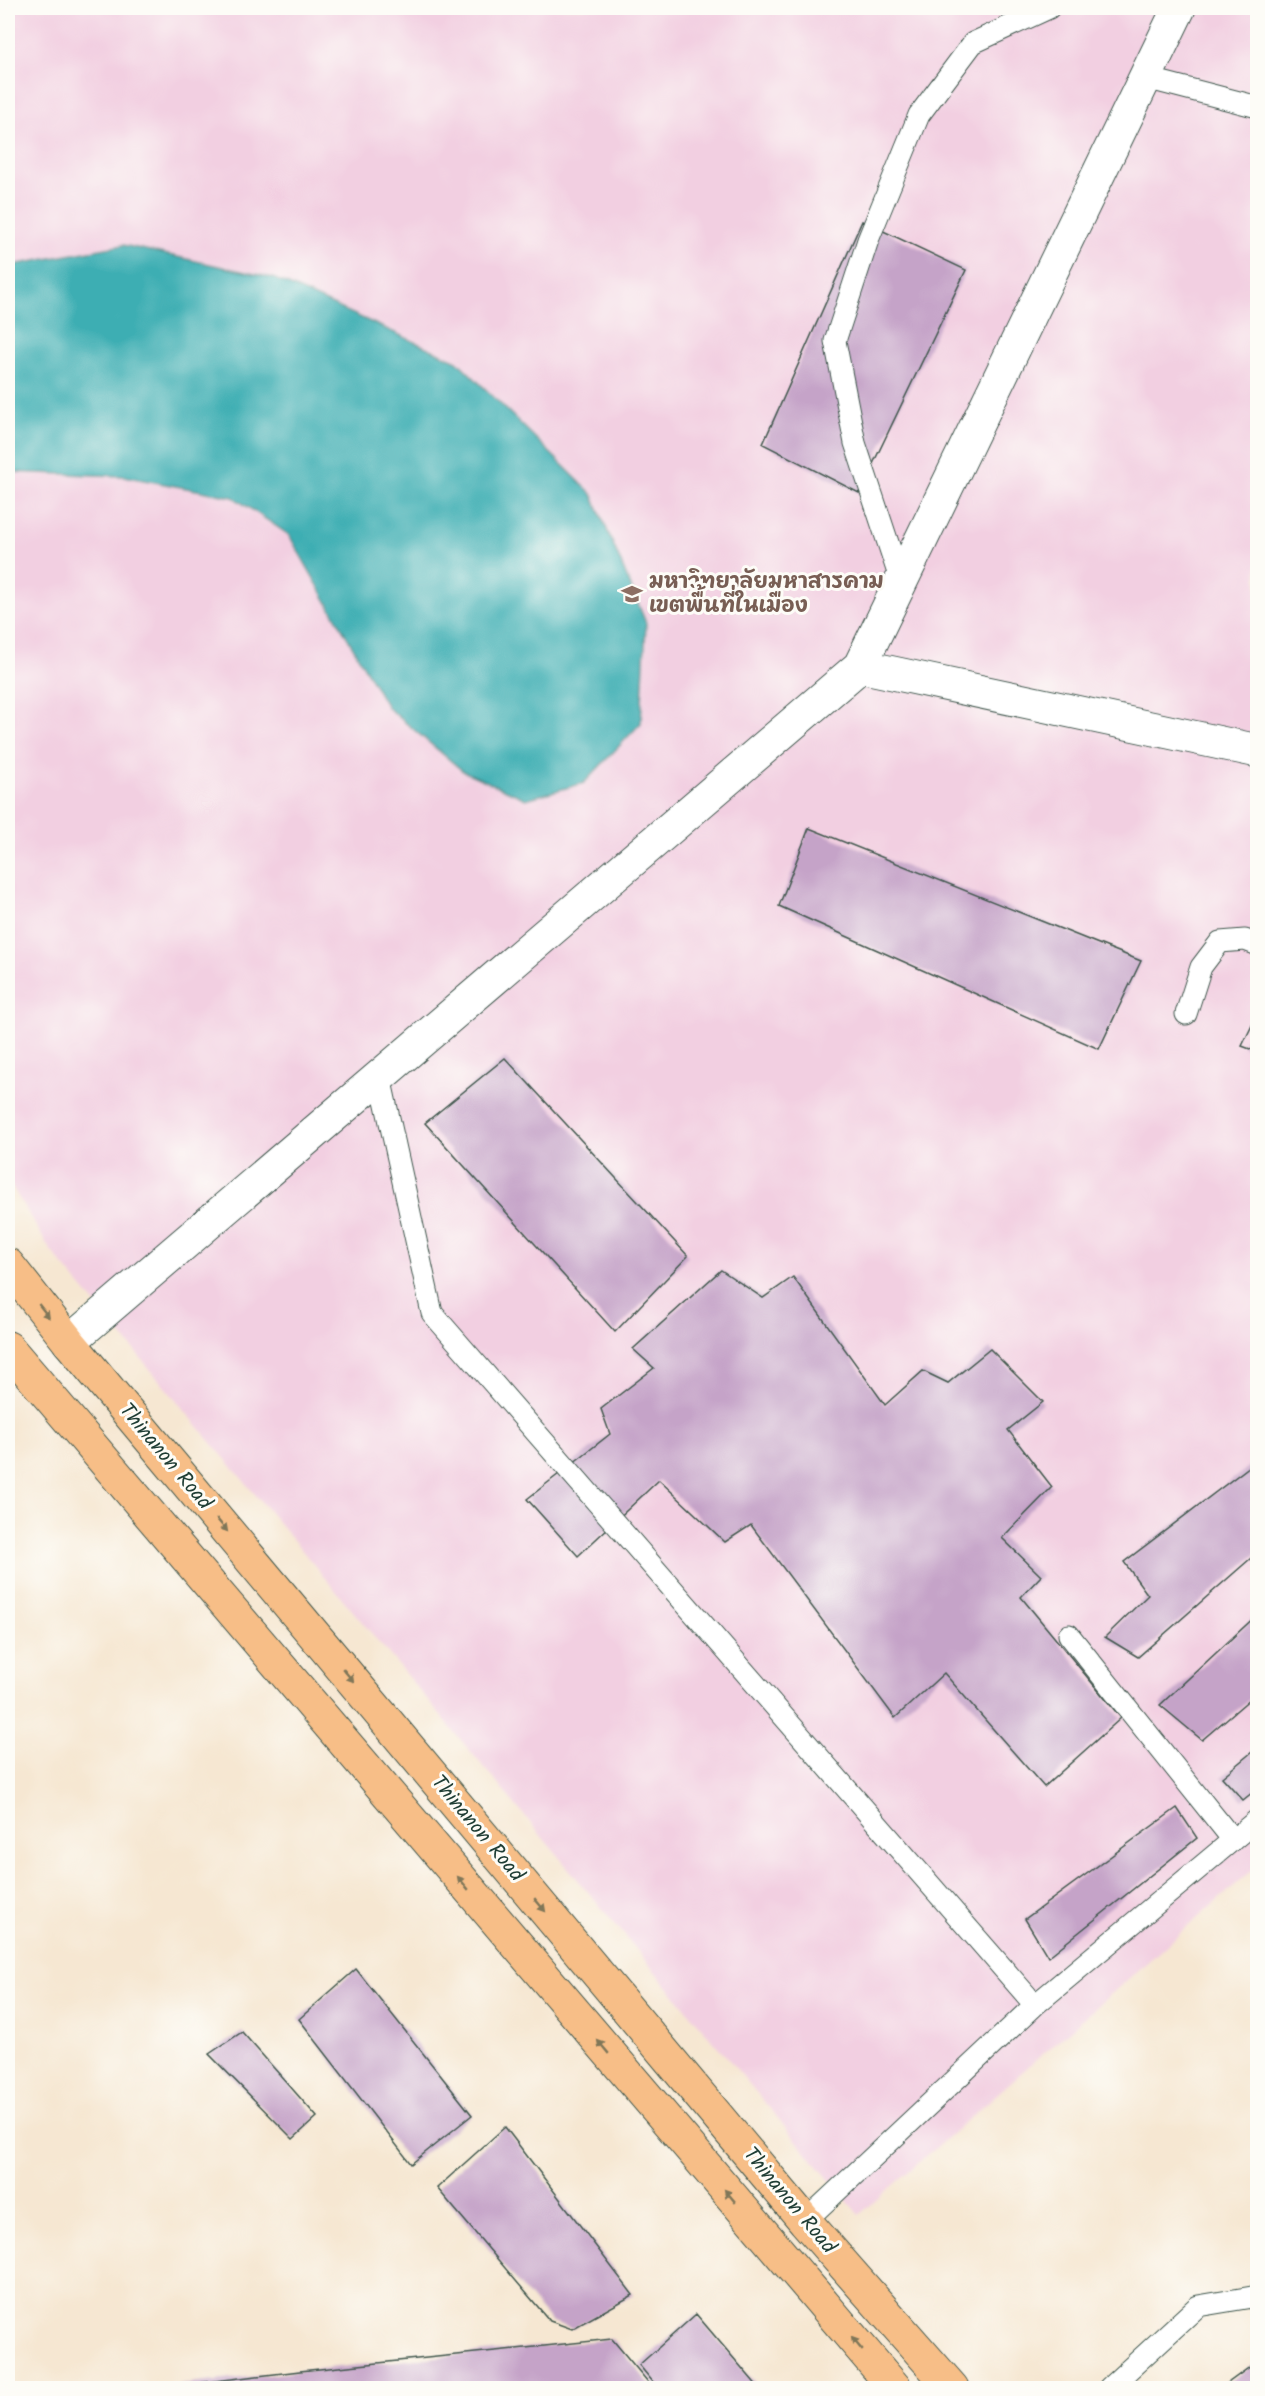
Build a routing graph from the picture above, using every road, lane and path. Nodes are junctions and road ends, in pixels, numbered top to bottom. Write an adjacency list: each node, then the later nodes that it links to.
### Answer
1 (1049, 8): 5 (lane)
2 (1179, 8): 3 (street)
3 (1146, 78): 4 (lane); 5 (street)
4 (1257, 107)
5 (901, 582): 6 (street)
6 (860, 666): 7 (street); 10 (street)
7 (1257, 751)
8 (1257, 945): 9 (lane)
9 (1186, 1014)
10 (380, 1077): 12 (street); 18 (lane)
11 (8, 1265): 12 (main road, Thinanon Road, one-way to 12)
12 (69, 1342): 14 (main road); 19 (main road, Thinanon Road, one-way to 19)
13 (8, 1347): 14 (main road, Thinanon Road)
14 (31, 1376): 22 (main road, Thinanon Road, one-way to 14)
15 (1069, 1635): 17 (lane)
16 (1257, 1819): 17 (lane)
17 (1233, 1839): 18 (lane)
18 (1035, 2005): 19 (lane)
19 (806, 2221): 23 (main road, Thinanon Road)
20 (1257, 2296): 21 (lane)
21 (1114, 2387)
22 (895, 2388)
23 (952, 2388)

